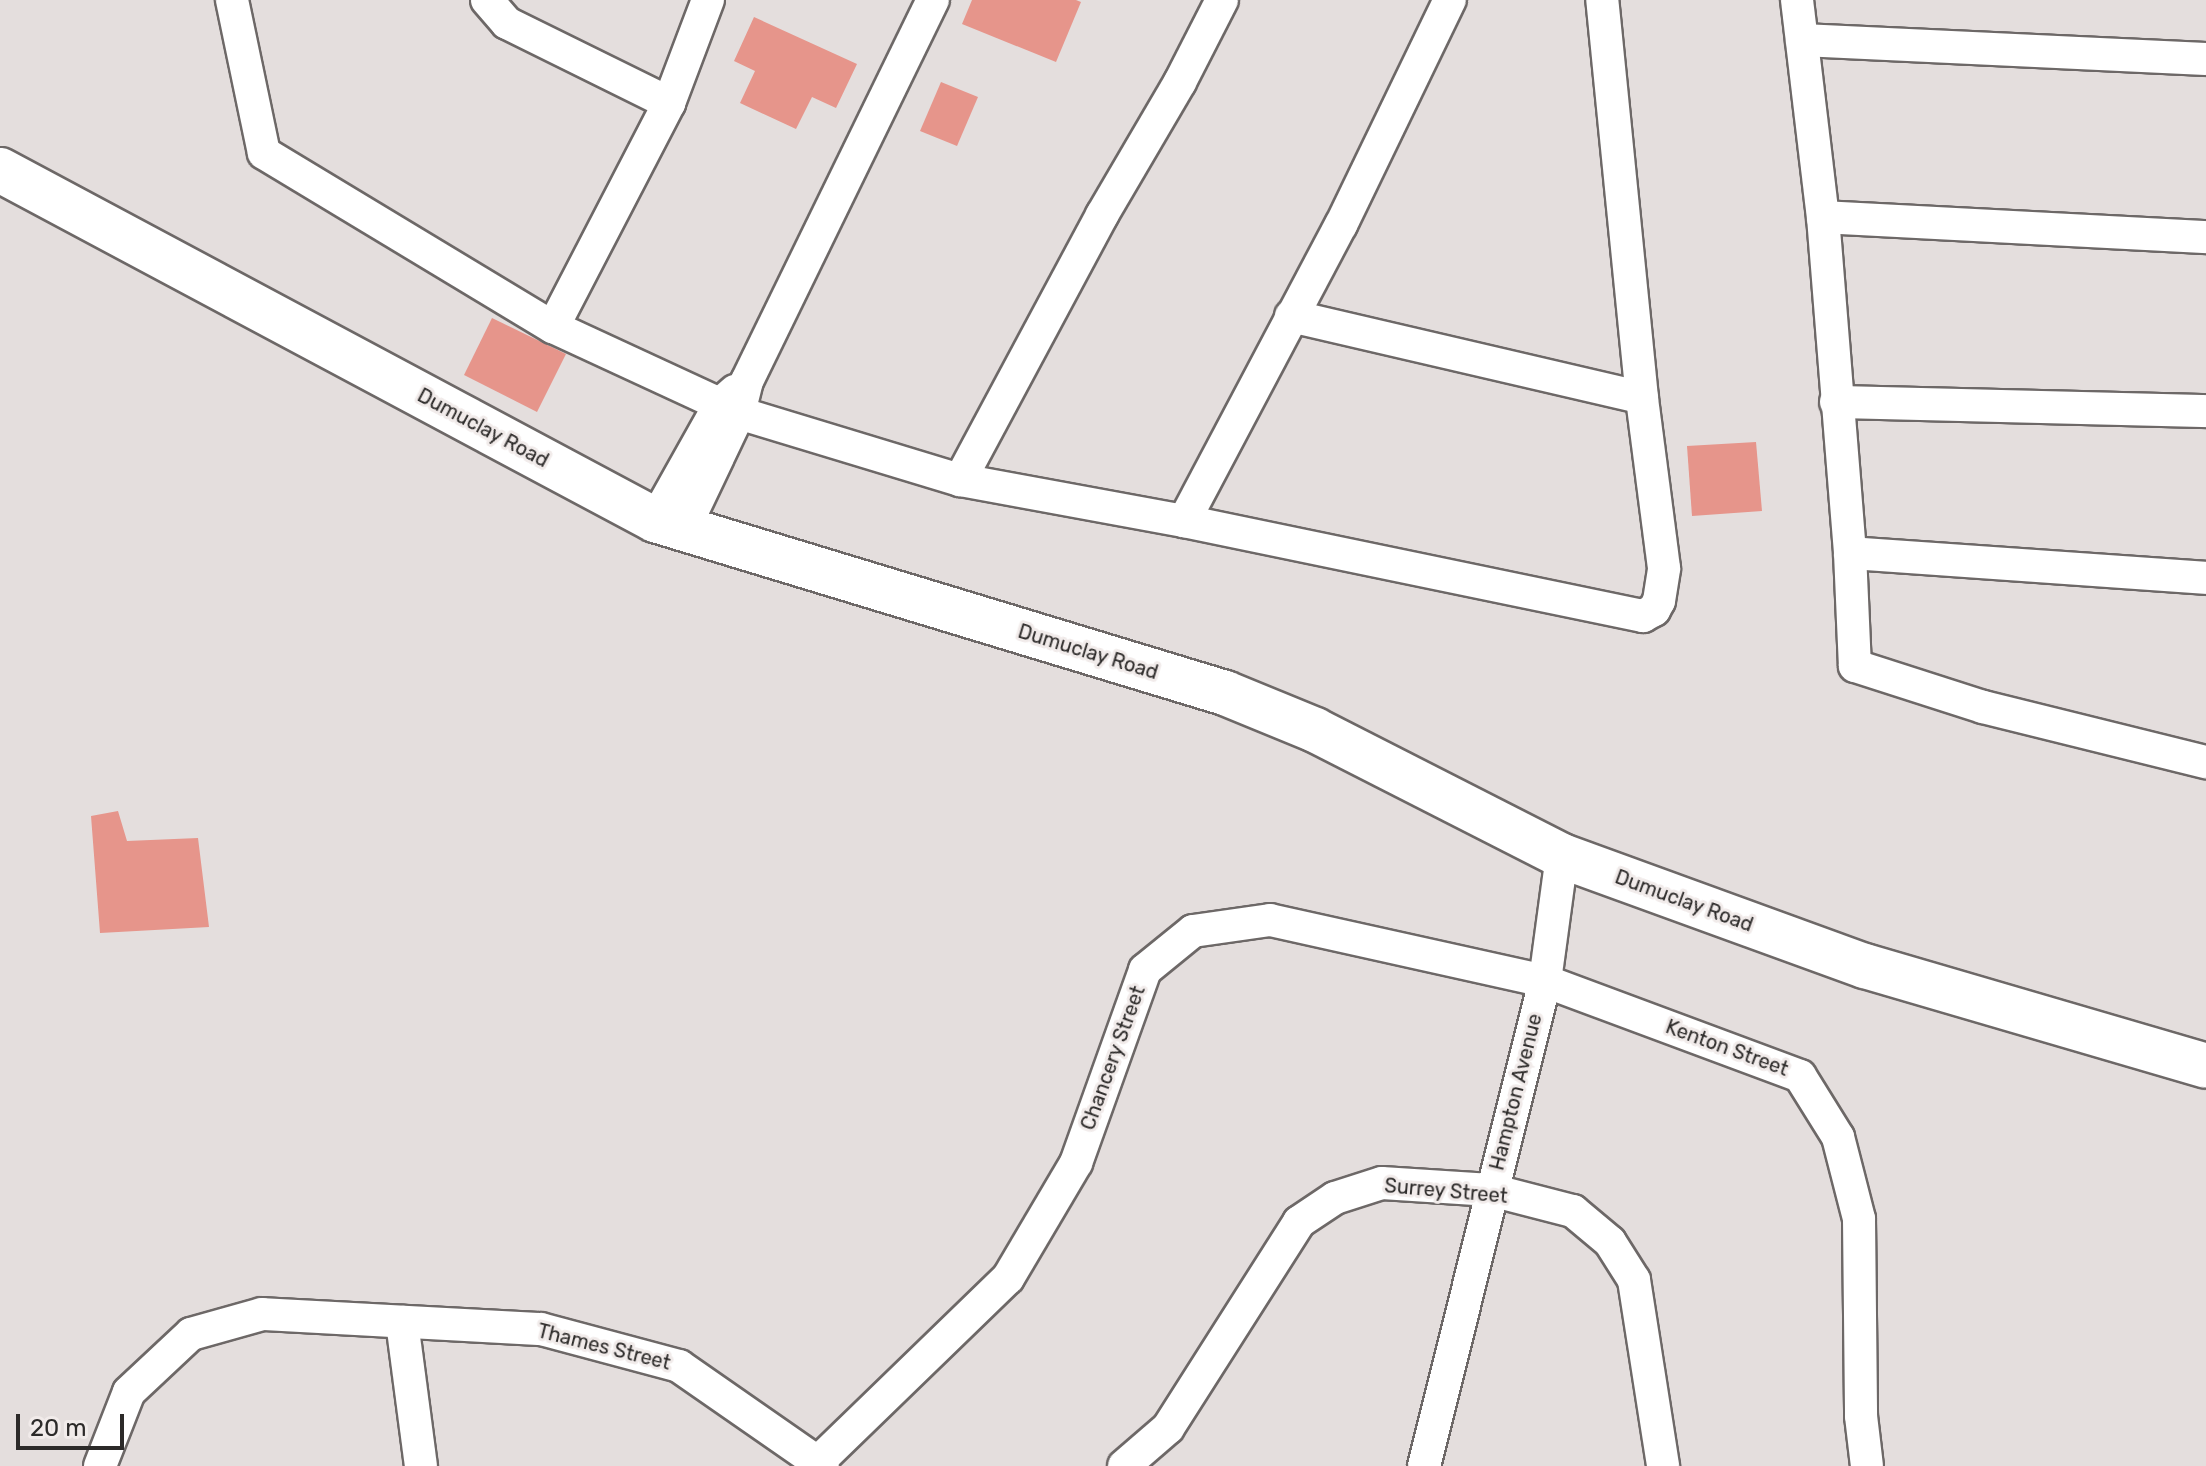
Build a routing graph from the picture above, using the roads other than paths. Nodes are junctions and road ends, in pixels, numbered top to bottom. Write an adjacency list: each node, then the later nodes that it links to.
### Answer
1 (232, 0): 16 (street)
2 (487, 0): 11 (street)
3 (708, 0): 11 (street)
4 (933, 0): 19 (street)
5 (1222, 0): 21 (street)
6 (1450, 0): 15 (street)
7 (1602, 0): 17 (street)
8 (1797, 0): 9 (street)
9 (1802, 40): 10 (street); 13 (street)
10 (2206, 59)
11 (669, 103): 16 (street)
12 (0, 170): 23 (street, Dumuclay Road)
13 (1823, 217): 14 (street); 18 (street)
14 (2206, 237)
15 (1291, 316): 17 (street); 22 (street)
16 (553, 327): 19 (street)
17 (1642, 398): 22 (street)
18 (1836, 402): 20 (street); 24 (street)
19 (729, 408): 21 (street); 23 (street)
20 (2206, 411)
21 (960, 480): 22 (street)
22 (1184, 521)
23 (669, 525): 27 (street, Dumuclay Road)
24 (1850, 553): 25 (street); 26 (street)
25 (2206, 578)
26 (2206, 762)
27 (1562, 856): 28 (street, Hampton Avenue); 29 (street, Dumuclay Road)
28 (1545, 981): 30 (street, Hampton Avenue); 32 (street, Chancery Street); 38 (street, Kenton Street)
29 (2206, 1066)
30 (1491, 1190): 35 (street, Surrey Street); 36 (street, Hampton Avenue); 37 (street, Surrey Street)
31 (402, 1322): 32 (street, Thames Street); 33 (street, Thames Street); 34 (street)
32 (818, 1464)
33 (100, 1466)
34 (421, 1466)
35 (1124, 1466)
36 (1424, 1466)
37 (1663, 1466)
38 (1867, 1466)

